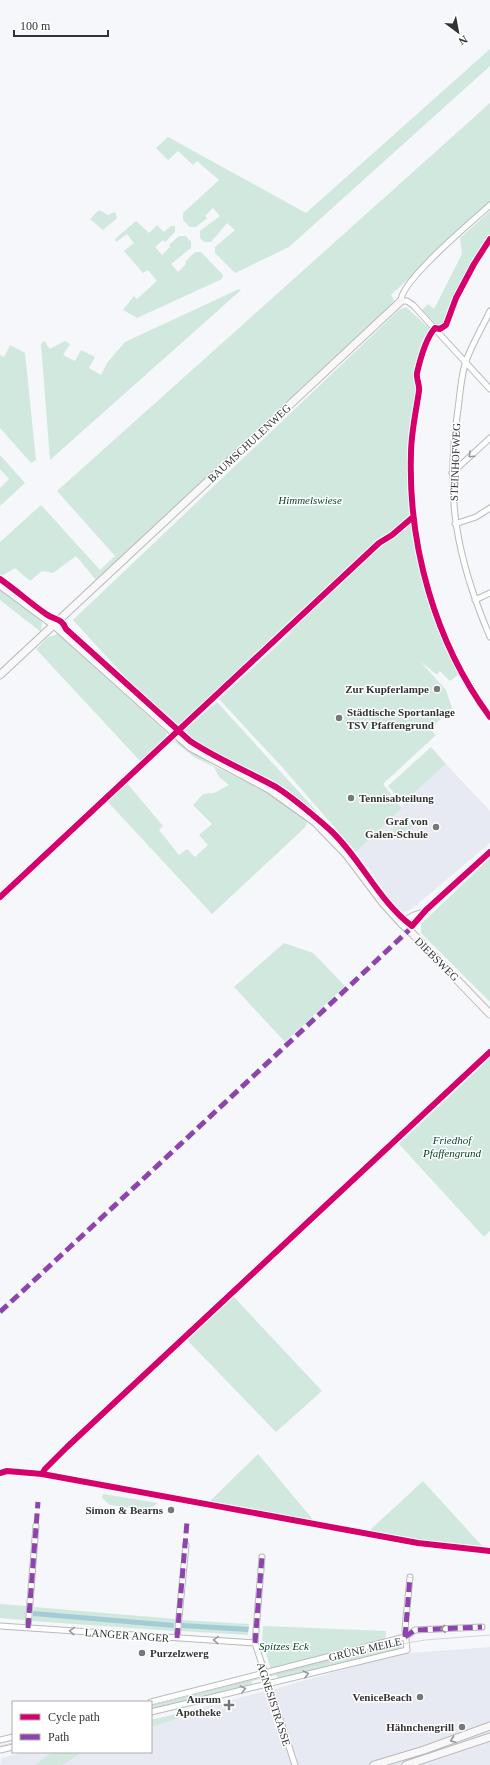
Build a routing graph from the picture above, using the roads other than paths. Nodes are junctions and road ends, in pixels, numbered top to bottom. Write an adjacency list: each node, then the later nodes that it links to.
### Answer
1 (490, 206): 2 (street, BAUMSCHULENWEG)
2 (401, 301): 4 (street); 13 (main road, BAUMSCHULENWEG)
3 (490, 311): 4 (street, STEINHOFWEG)
4 (465, 364): 5 (street); 7 (street, STEINHOFWEG)
5 (490, 389)
6 (490, 438): 7 (street, one-way to 7)
7 (452, 472): 9 (street, STEINHOFWEG)
8 (490, 508): 9 (street)
9 (455, 524): 12 (street, STEINHOFWEG)
10 (0, 585): 13 (main road, DIEBSWEG)
11 (490, 593): 12 (street)
12 (474, 600): 14 (street, STEINHOFWEG)
13 (54, 625): 15 (main road, BAUMSCHULENWEG); 18 (main road, DIEBSWEG)
14 (490, 637)
15 (0, 675)
16 (490, 852): 17 (street)
17 (426, 910): 18 (street); 19 (street)
18 (401, 923): 19 (main road, DIEBSWEG)
19 (411, 928): 20 (main road, DIEBSWEG)
20 (490, 1014)
21 (36, 1526): 27 (street)
22 (186, 1545): 28 (street)
23 (262, 1557): 30 (street)
24 (410, 1576): 29 (street)
25 (0, 1626): 27 (street, LANGER ANGER)
26 (482, 1627): 29 (street, one-way to 29)
27 (28, 1628): 28 (street, LANGER ANGER, one-way to 27)
28 (177, 1638): 30 (street, LANGER ANGER, one-way to 28)
29 (405, 1638): 31 (street, GRÜNE MEILE); 32 (street, GRÜNE MEILE, one-way to 29)
30 (254, 1643): 31 (street, AGNESISTRASSE)
31 (264, 1674): 32 (street, AGNESISTRASSE); 33 (street, GRÜNE MEILE)
32 (268, 1683): 34 (street, GRÜNE MEILE, one-way to 32); 41 (street, AGNESISTRASSE)
33 (152, 1702)
34 (152, 1712)
35 (490, 1726): 42 (main road, one-way to 42)
36 (12, 1737): 38 (street)
37 (490, 1737): 43 (main road)
38 (0, 1740)
39 (12, 1747): 40 (street)
40 (0, 1750)
41 (294, 1765)
42 (374, 1765)
43 (406, 1765)

